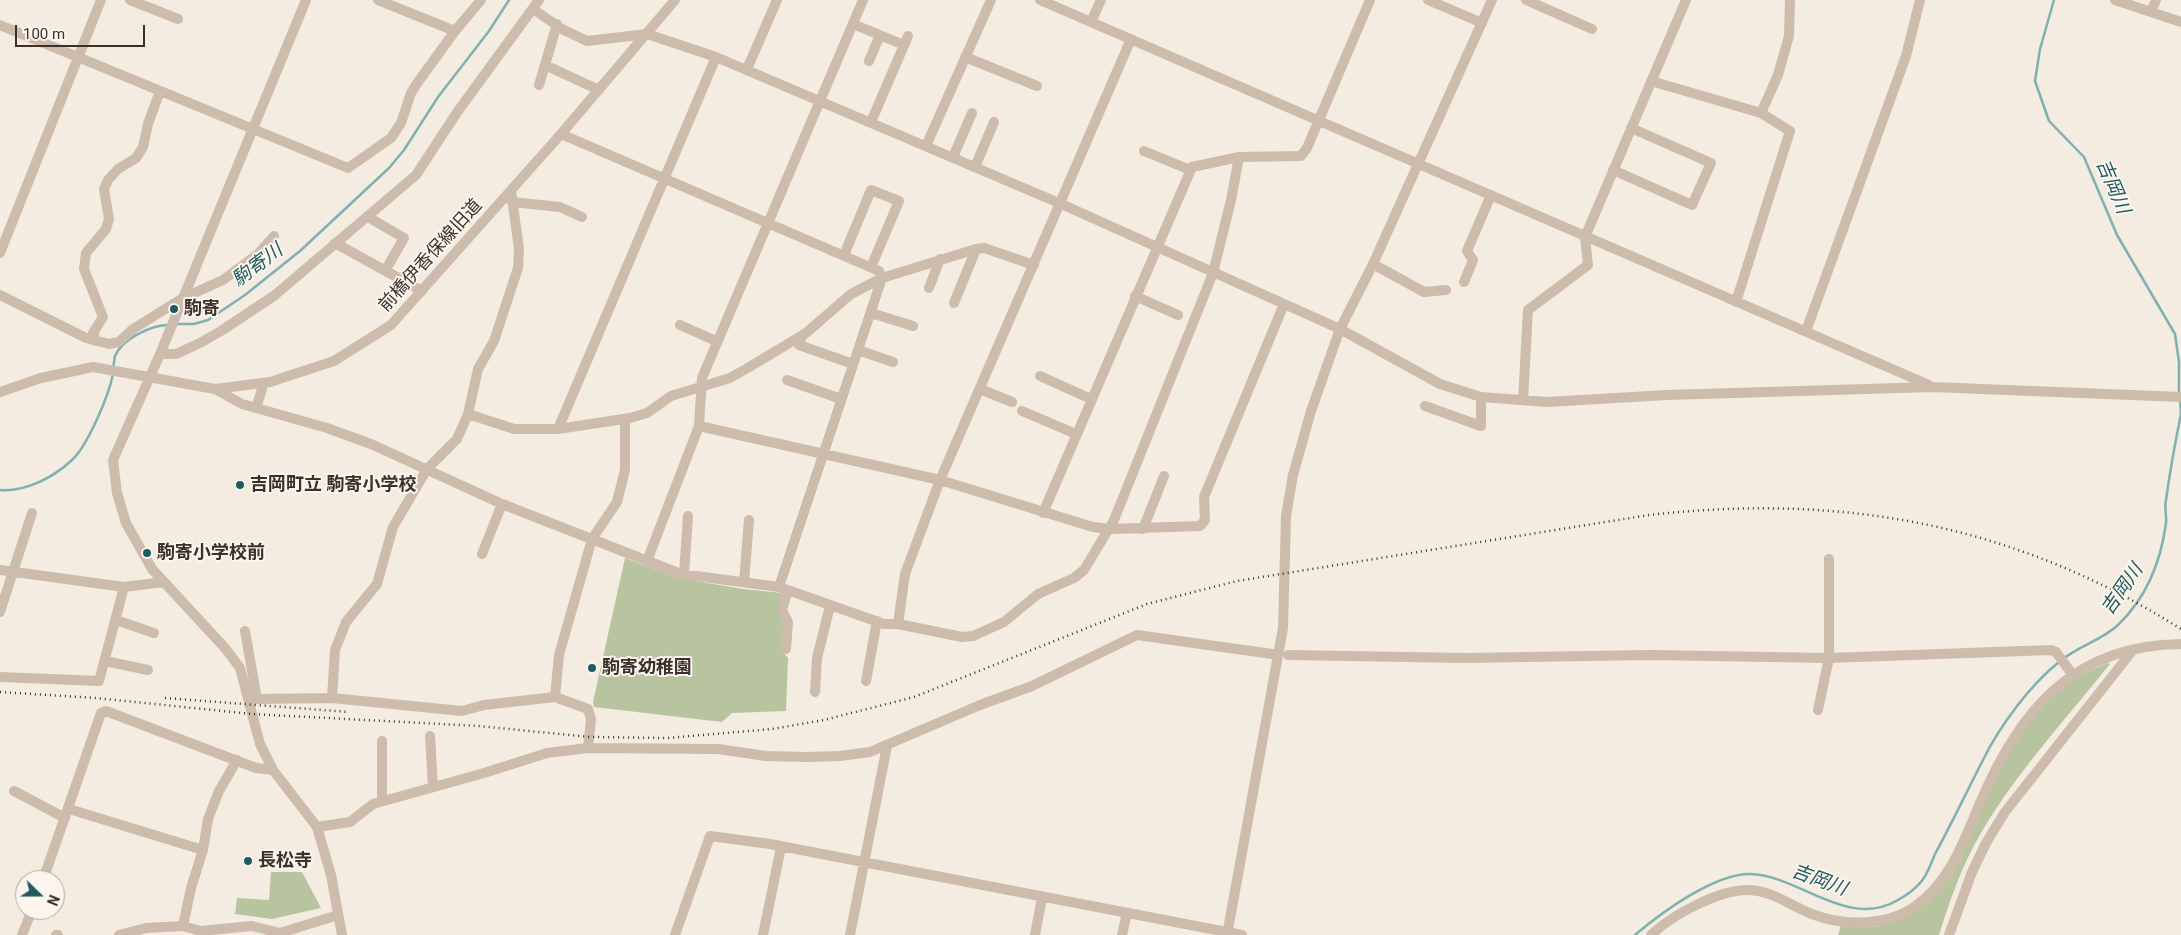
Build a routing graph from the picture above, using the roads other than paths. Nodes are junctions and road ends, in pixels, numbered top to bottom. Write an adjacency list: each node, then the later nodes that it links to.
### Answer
1 (101, 0): 36 (street)
2 (130, 0): 24 (street)
3 (306, 0): 54 (street)
4 (378, 0): 32 (street)
5 (481, 0): 32 (street)
6 (540, 0): 22 (street)
7 (674, 0): 33 (street, 前橋伊香保線旧道)
8 (777, 0): 41 (street)
9 (863, 0): 29 (street)
10 (991, 0): 38 (street)
11 (1040, 0): 25 (street)
12 (1101, 0): 25 (street)
13 (1370, 0): 50 (street)
14 (1428, 0): 27 (street)
15 (1492, 0): 27 (street)
16 (1526, 0): 31 (street)
17 (1686, 0): 42 (street)
18 (1790, 0): 49 (street)
19 (1920, 0): 101 (street)
20 (2115, 0): 23 (street)
21 (2156, 0): 23 (street)
22 (533, 9): 28 (street); 69 (street)
23 (2151, 12): 26 (street)
24 (178, 19)
25 (1091, 22): 35 (street)
26 (2181, 22)
27 (1482, 23): 60 (street)
28 (556, 24): 33 (street); 40 (street)
29 (853, 24): 34 (street); 47 (street)
30 (0, 25): 36 (street)
31 (1592, 29)
32 (454, 31): 54 (street)
33 (647, 34): 37 (street); 45 (street, 前橋伊香保線旧道)
34 (880, 35): 39 (street); 51 (street)
35 (1131, 39): 50 (street); 68 (street)
36 (78, 57): 46 (street); 77 (street)
37 (716, 57): 41 (street); 64 (street)
38 (965, 57): 44 (street); 56 (street)
39 (869, 61)
40 (545, 65): 43 (street); 45 (street)
41 (747, 69): 47 (street)
42 (1651, 81): 49 (street); 53 (street)
43 (539, 85)
44 (1037, 86)
45 (599, 90): 55 (street, 前橋伊香保線旧道)
46 (160, 91): 54 (street); 103 (street)
47 (821, 100): 51 (street); 71 (street)
48 (972, 113): 58 (street)
49 (1761, 113): 94 (street)
50 (1318, 120): 59 (street); 60 (street)
51 (871, 122): 56 (street)
52 (994, 122): 61 (street)
53 (1631, 128): 63 (street); 63 (street)
54 (253, 129): 92 (street)
55 (561, 134): 64 (street); 65 (street, 前橋伊香保線旧道)
56 (926, 146): 58 (street)
57 (1144, 151): 62 (street)
58 (953, 157): 61 (street)
59 (1239, 157): 62 (street); 84 (street)
60 (1418, 162): 66 (street); 80 (street)
61 (975, 167): 68 (street)
62 (1190, 170): 75 (street)
63 (1613, 170): 73 (street)
64 (666, 180): 71 (street); 130 (street)
65 (511, 191): 67 (street); 89 (street, 前橋伊香保線旧道)
66 (1491, 195): 73 (street); 86 (street)
67 (512, 202): 70 (street); 127 (street)
68 (1060, 203): 75 (street); 81 (street)
69 (368, 217): 74 (street); 83 (street)
70 (582, 217)
71 (768, 223): 78 (street); 104 (street)
72 (274, 236): 92 (street)
73 (1584, 237): 94 (street); 122 (street)
74 (335, 243): 83 (street); 106 (street)
75 (1155, 248): 84 (street); 91 (street)
76 (976, 249): 79 (street); 81 (street); 93 (street)
77 (0, 253)
78 (844, 255): 82 (street); 82 (street)
79 (940, 259): 85 (street); 87 (street)
80 (1374, 264): 88 (street); 100 (street)
81 (1034, 265): 116 (street)
82 (871, 267): 85 (street)
83 (385, 271): 89 (street)
84 (1213, 273): 95 (street); 142 (street)
85 (882, 278): 96 (street); 102 (street)
86 (1464, 282)
87 (929, 288)
88 (1446, 290)
89 (422, 291): 112 (street, 前橋伊香保線旧道)
90 (0, 295): 103 (street)
91 (1135, 296): 97 (street); 120 (street)
92 (183, 298): 103 (street); 106 (street)
93 (954, 302)
94 (1736, 302): 101 (street)
95 (1284, 304): 100 (street); 141 (street)
96 (871, 313): 99 (street); 105 (street)
97 (1178, 315)
98 (680, 325): 104 (street)
99 (913, 326)
100 (1340, 329): 118 (street); 198 (street)
101 (1806, 331): 114 (street)
102 (802, 336): 108 (street); 113 (street)
103 (96, 340)
104 (716, 341): 113 (street)
105 (858, 350): 107 (street); 108 (street)
106 (160, 354): 110 (street)
107 (894, 362)
108 (853, 364): 121 (street)
109 (1040, 376): 120 (street)
110 (150, 377): 115 (street, 前橋伊香保線旧道); 117 (street, 前橋伊香保線旧道); 150 (street)
111 (787, 380): 121 (street)
112 (264, 383): 115 (street, 前橋伊香保線旧道); 125 (street)
113 (700, 387): 128 (street); 129 (street)
114 (1932, 387): 119 (street); 122 (street)
115 (215, 389): 125 (street)
116 (980, 389): 123 (street); 135 (street)
117 (0, 392)
118 (1481, 397): 122 (street); 124 (street)
119 (2177, 397)
120 (1091, 398): 131 (street)
121 (842, 399): 132 (street)
122 (1523, 400)
123 (1012, 402)
124 (1425, 406)
125 (256, 408): 133 (street)
126 (1022, 411): 131 (street)
127 (468, 414): 130 (street); 133 (street)
128 (625, 419): 130 (street); 143 (street)
129 (698, 426): 132 (street); 146 (street)
130 (558, 428)
131 (1076, 434): 137 (street)
132 (823, 454): 135 (street); 153 (street)
133 (427, 469): 136 (street); 176 (street)
134 (1164, 476): 141 (street)
135 (940, 480): 137 (street); 158 (street)
136 (502, 504): 143 (street); 144 (street)
137 (1043, 513): 142 (street)
138 (32, 514): 148 (street)
139 (688, 516): 149 (street)
140 (749, 520): 151 (street)
141 (1144, 529): 142 (street)
142 (1110, 530): 158 (street)
143 (592, 539): 146 (street); 175 (street)
144 (482, 554)
145 (1830, 560): 166 (street)
146 (647, 561): 149 (street)
147 (0, 570): 148 (street)
148 (14, 572): 152 (street); 155 (street)
149 (684, 574): 151 (street)
150 (164, 582): 152 (street); 169 (street)
151 (744, 582): 153 (street)
152 (124, 587): 156 (street)
153 (784, 589): 154 (street); 162 (street)
154 (830, 606): 157 (street); 174 (street)
155 (0, 612)
156 (116, 620): 160 (street); 167 (street)
157 (877, 622): 158 (street); 173 (street)
158 (898, 624)
159 (245, 631): 168 (street)
160 (154, 633)
161 (2181, 644): 163 (street)
162 (786, 649)
163 (2133, 649): 171 (street); 209 (street)
164 (1272, 654): 180 (street)
165 (1288, 655): 166 (street)
166 (1829, 658): 171 (street); 177 (street)
167 (105, 661): 170 (street); 172 (street)
168 (252, 666): 169 (street); 176 (street)
169 (240, 668): 183 (street)
170 (148, 670)
171 (2069, 670): 208 (street)
172 (0, 676)
173 (866, 681)
174 (815, 692)
175 (555, 696): 176 (street); 181 (street)
176 (332, 698)
177 (1818, 710)
178 (430, 736): 184 (street)
179 (382, 741): 186 (street)
180 (887, 746): 181 (street); 191 (street)
181 (588, 748): 184 (street)
182 (237, 760): 183 (street); 187 (street); 190 (street)
183 (273, 770): 188 (street)
184 (433, 787): 186 (street)
185 (14, 792): 187 (street)
186 (382, 801): 188 (street)
187 (67, 814): 190 (street); 192 (street)
188 (318, 827): 195 (street)
189 (782, 846): 191 (street); 202 (street); 203 (street)
190 (203, 850): 197 (street)
191 (863, 862): 193 (street); 204 (street)
192 (47, 870)
193 (1042, 898): 194 (street); 205 (street)
194 (1126, 914): 198 (street); 206 (street)
195 (338, 915): 197 (street); 201 (street)
196 (28, 920): 199 (street)
197 (183, 926): 200 (street)
198 (1227, 934): 207 (street)
199 (22, 935)
200 (119, 935)
201 (342, 935)
202 (675, 935)
203 (763, 935)
204 (850, 935)
205 (1035, 935)
206 (1122, 935)
207 (1242, 935)
208 (1651, 935)
209 (1949, 935)

